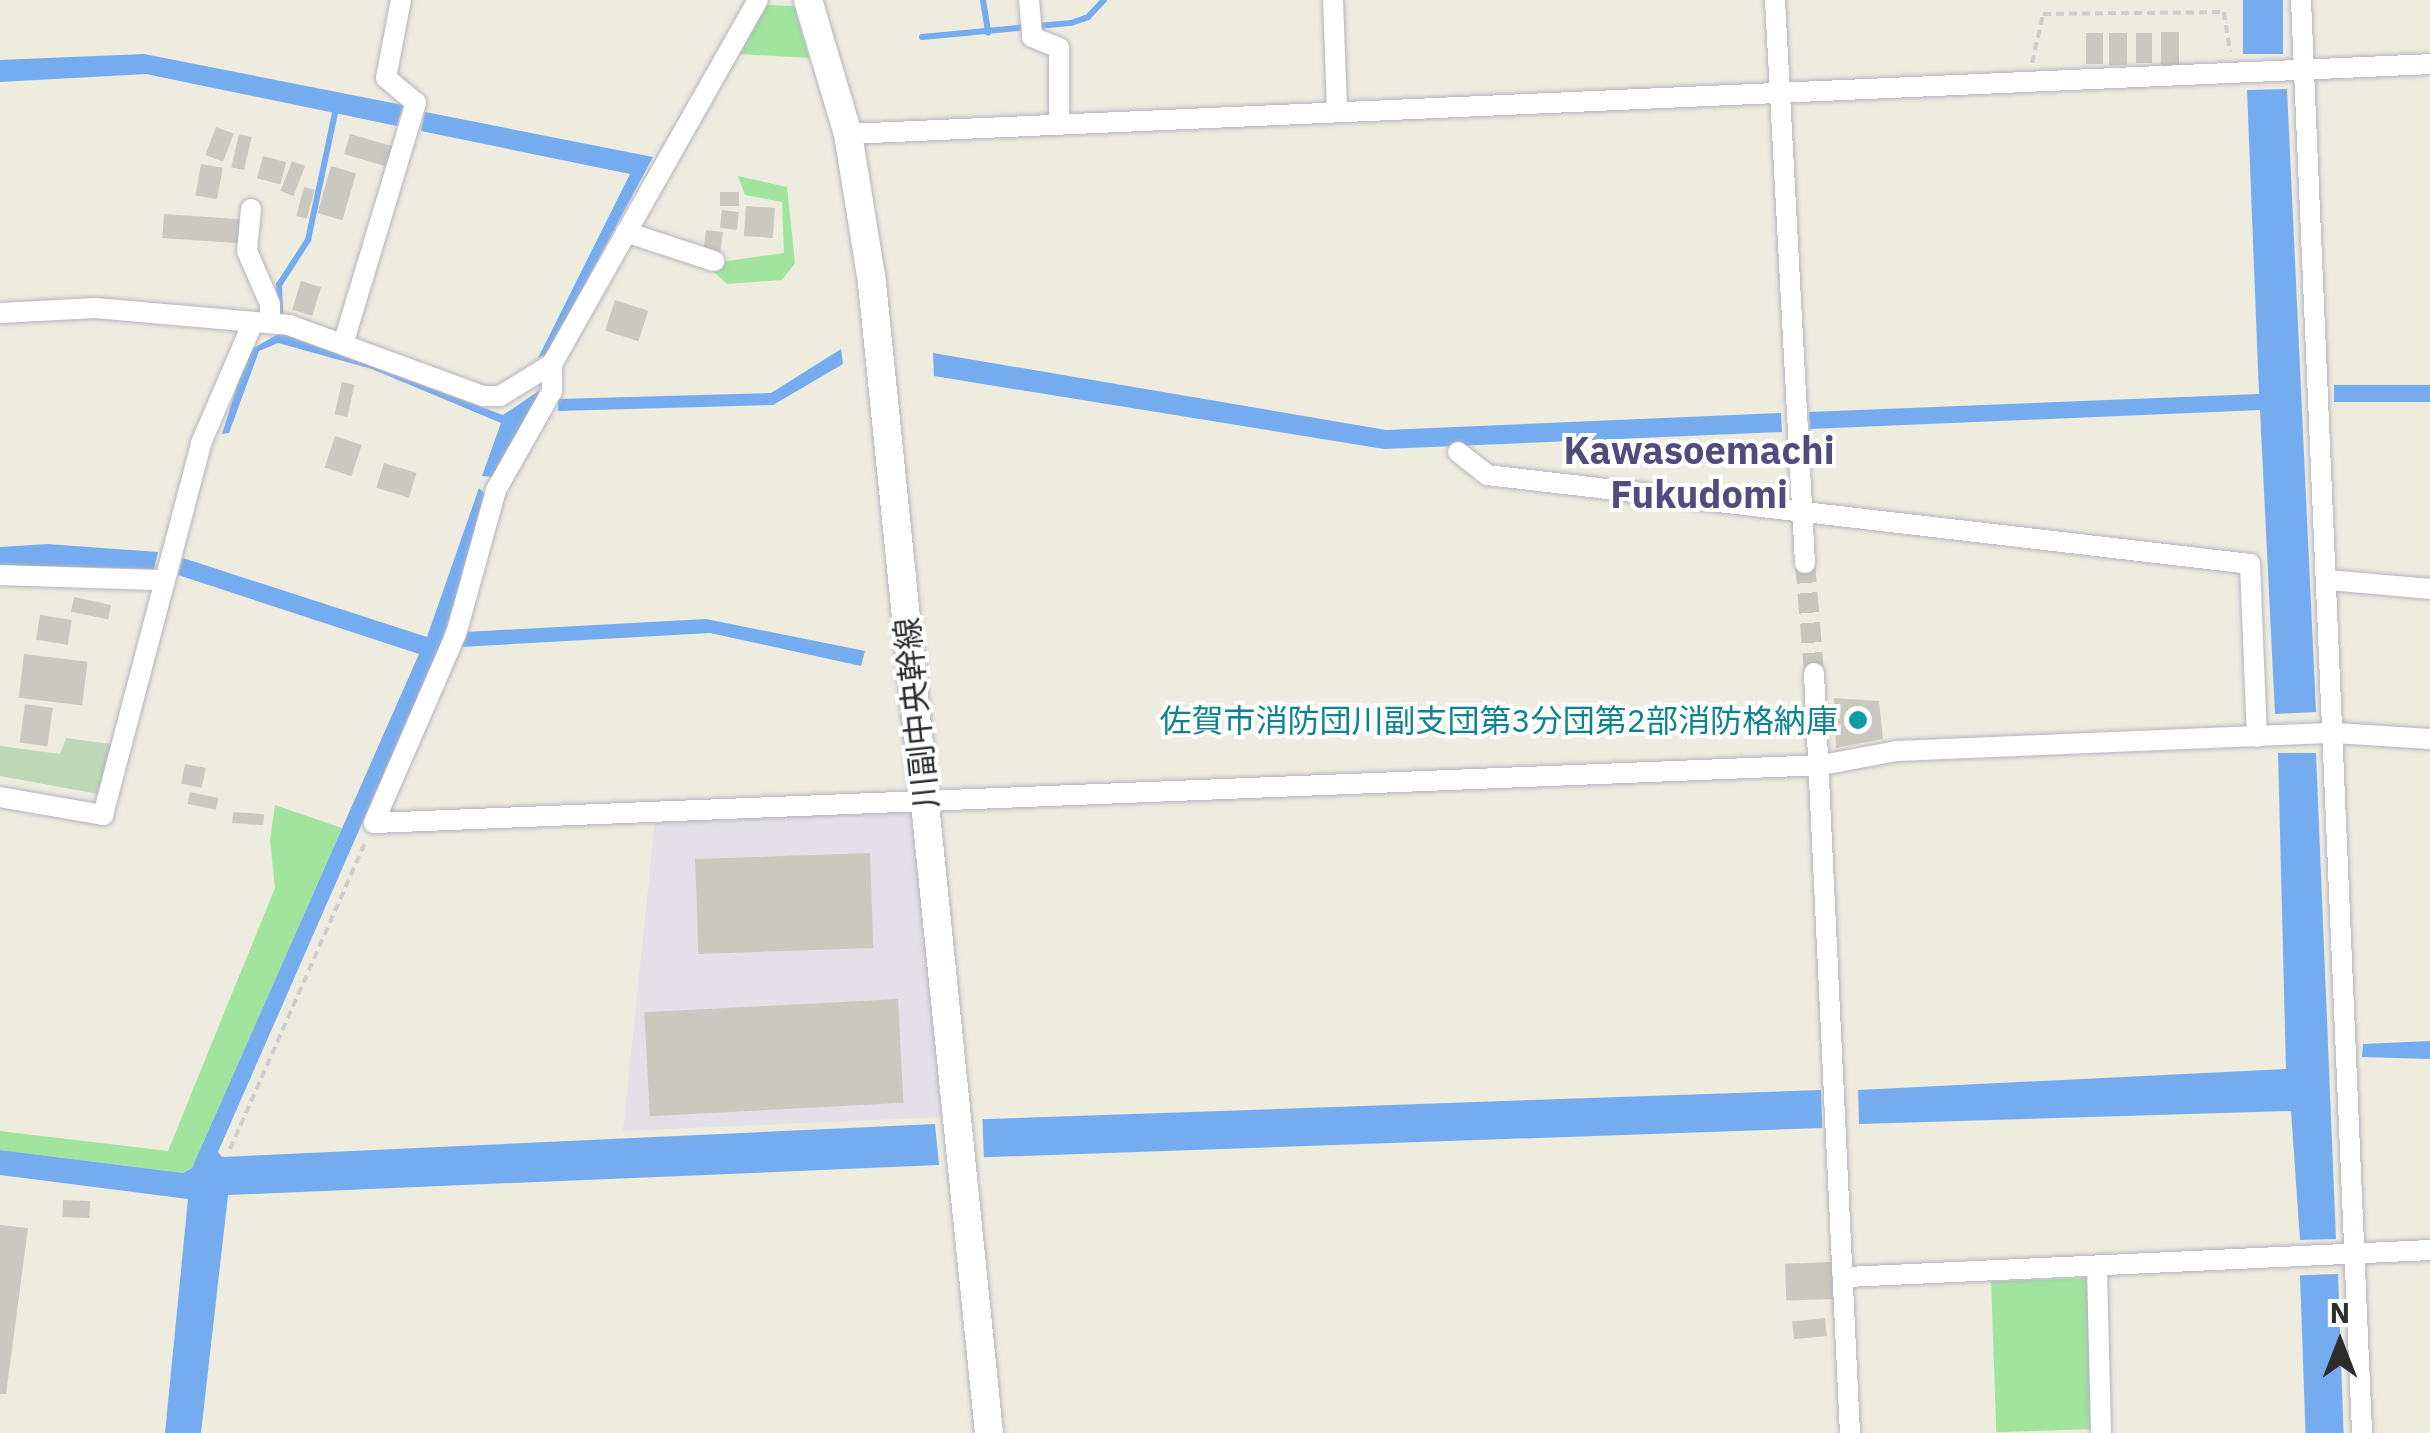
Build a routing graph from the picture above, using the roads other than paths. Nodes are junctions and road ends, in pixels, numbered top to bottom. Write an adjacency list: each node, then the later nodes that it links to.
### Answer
1 (402, 0): 19 (street)
2 (758, 0): 15 (street)
3 (808, 0): 13 (street, 川副中央幹線)
4 (1333, 0): 11 (street)
5 (1776, 0): 10 (street)
6 (2300, 0): 9 (street)
7 (1030, 19): 12 (street)
8 (2430, 64): 9 (street)
9 (2304, 70): 10 (street); 26 (street)
10 (1780, 91): 11 (street); 22 (street)
11 (1337, 111): 12 (street)
12 (1059, 121): 13 (street)
13 (848, 134): 34 (street, 川副中央幹線)
14 (250, 210): 18 (street)
15 (626, 232): 16 (street); 20 (street)
16 (714, 260)
17 (0, 313): 18 (street)
18 (260, 325): 19 (street); 25 (street)
19 (344, 341): 20 (street)
20 (552, 364): 34 (street)
21 (1458, 452): 22 (street)
22 (1802, 514): 23 (street); 30 (street)
23 (1805, 563)
24 (0, 575): 25 (street)
25 (162, 580): 33 (street)
26 (2328, 580): 27 (street); 29 (street)
27 (2430, 588)
28 (1814, 674): 32 (street)
29 (2335, 733): 30 (street); 31 (street); 36 (street)
30 (2257, 738): 32 (street)
31 (2430, 740)
32 (1822, 765): 34 (street); 38 (street)
33 (0, 797)
34 (925, 802): 39 (street, 川副中央幹線)
35 (2430, 1250): 36 (street)
36 (2353, 1256): 37 (street); 42 (street)
37 (2097, 1268): 38 (street); 41 (street)
38 (1846, 1277): 40 (street)
39 (988, 1433)
40 (1850, 1433)
41 (2101, 1433)
42 (2362, 1433)

